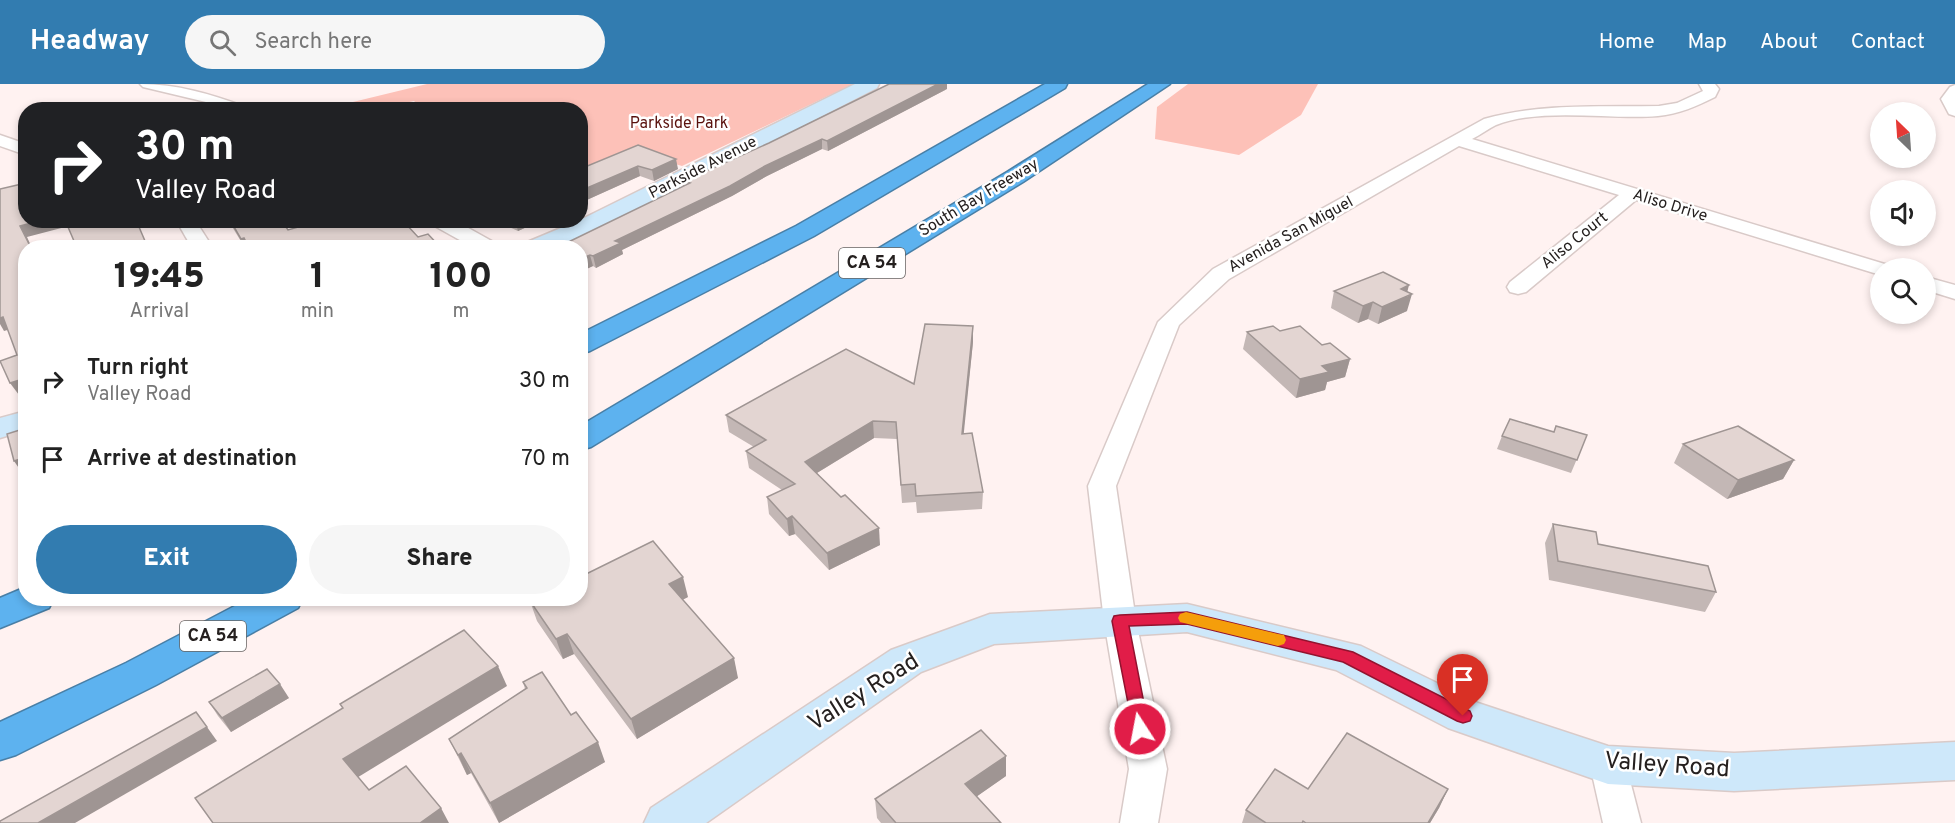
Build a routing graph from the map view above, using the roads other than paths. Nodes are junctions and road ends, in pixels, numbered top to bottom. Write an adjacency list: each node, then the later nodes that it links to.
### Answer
1 (148, 84): 7 (street)
2 (870, 84): 13 (street, Parkside Avenue)
3 (1058, 84): 22 (highway)
4 (1161, 84): 25 (highway, South Bay Freeway / CA 54)
5 (1707, 84): 10 (street, Avenida San Miguel)
6 (1955, 90): 8 (street)
7 (219, 102)
8 (1955, 111)
9 (0, 140): 11 (street)
10 (1460, 141): 12 (street, Aliso Drive); 27 (street, Avenida San Miguel)
11 (18, 147)
12 (1632, 194): 18 (street, Aliso Drive); 20 (street, Aliso Court)
13 (588, 224)
14 (453, 228): 16 (street)
15 (580, 228): 17 (street, Parkside Avenue)
16 (475, 240)
17 (552, 240)
18 (1870, 266)
19 (1936, 286): 21 (street)
20 (1518, 287)
21 (1955, 292)
22 (588, 341)
23 (18, 422): 24 (street)
24 (0, 428)
25 (588, 435)
26 (269, 606): 28 (highway, CA 54)
27 (1120, 621): 32 (street, Valley Road); 33 (street, Valley Road); 34 (street, Avenida San Miguel)
28 (141, 674): 29 (highway, CA 54); 30 (highway)
29 (0, 742)
30 (0, 750)
31 (1955, 761): 32 (street, Valley Road)
32 (1608, 765): 35 (street)
33 (668, 823)
34 (1138, 823)
35 (1622, 823)

